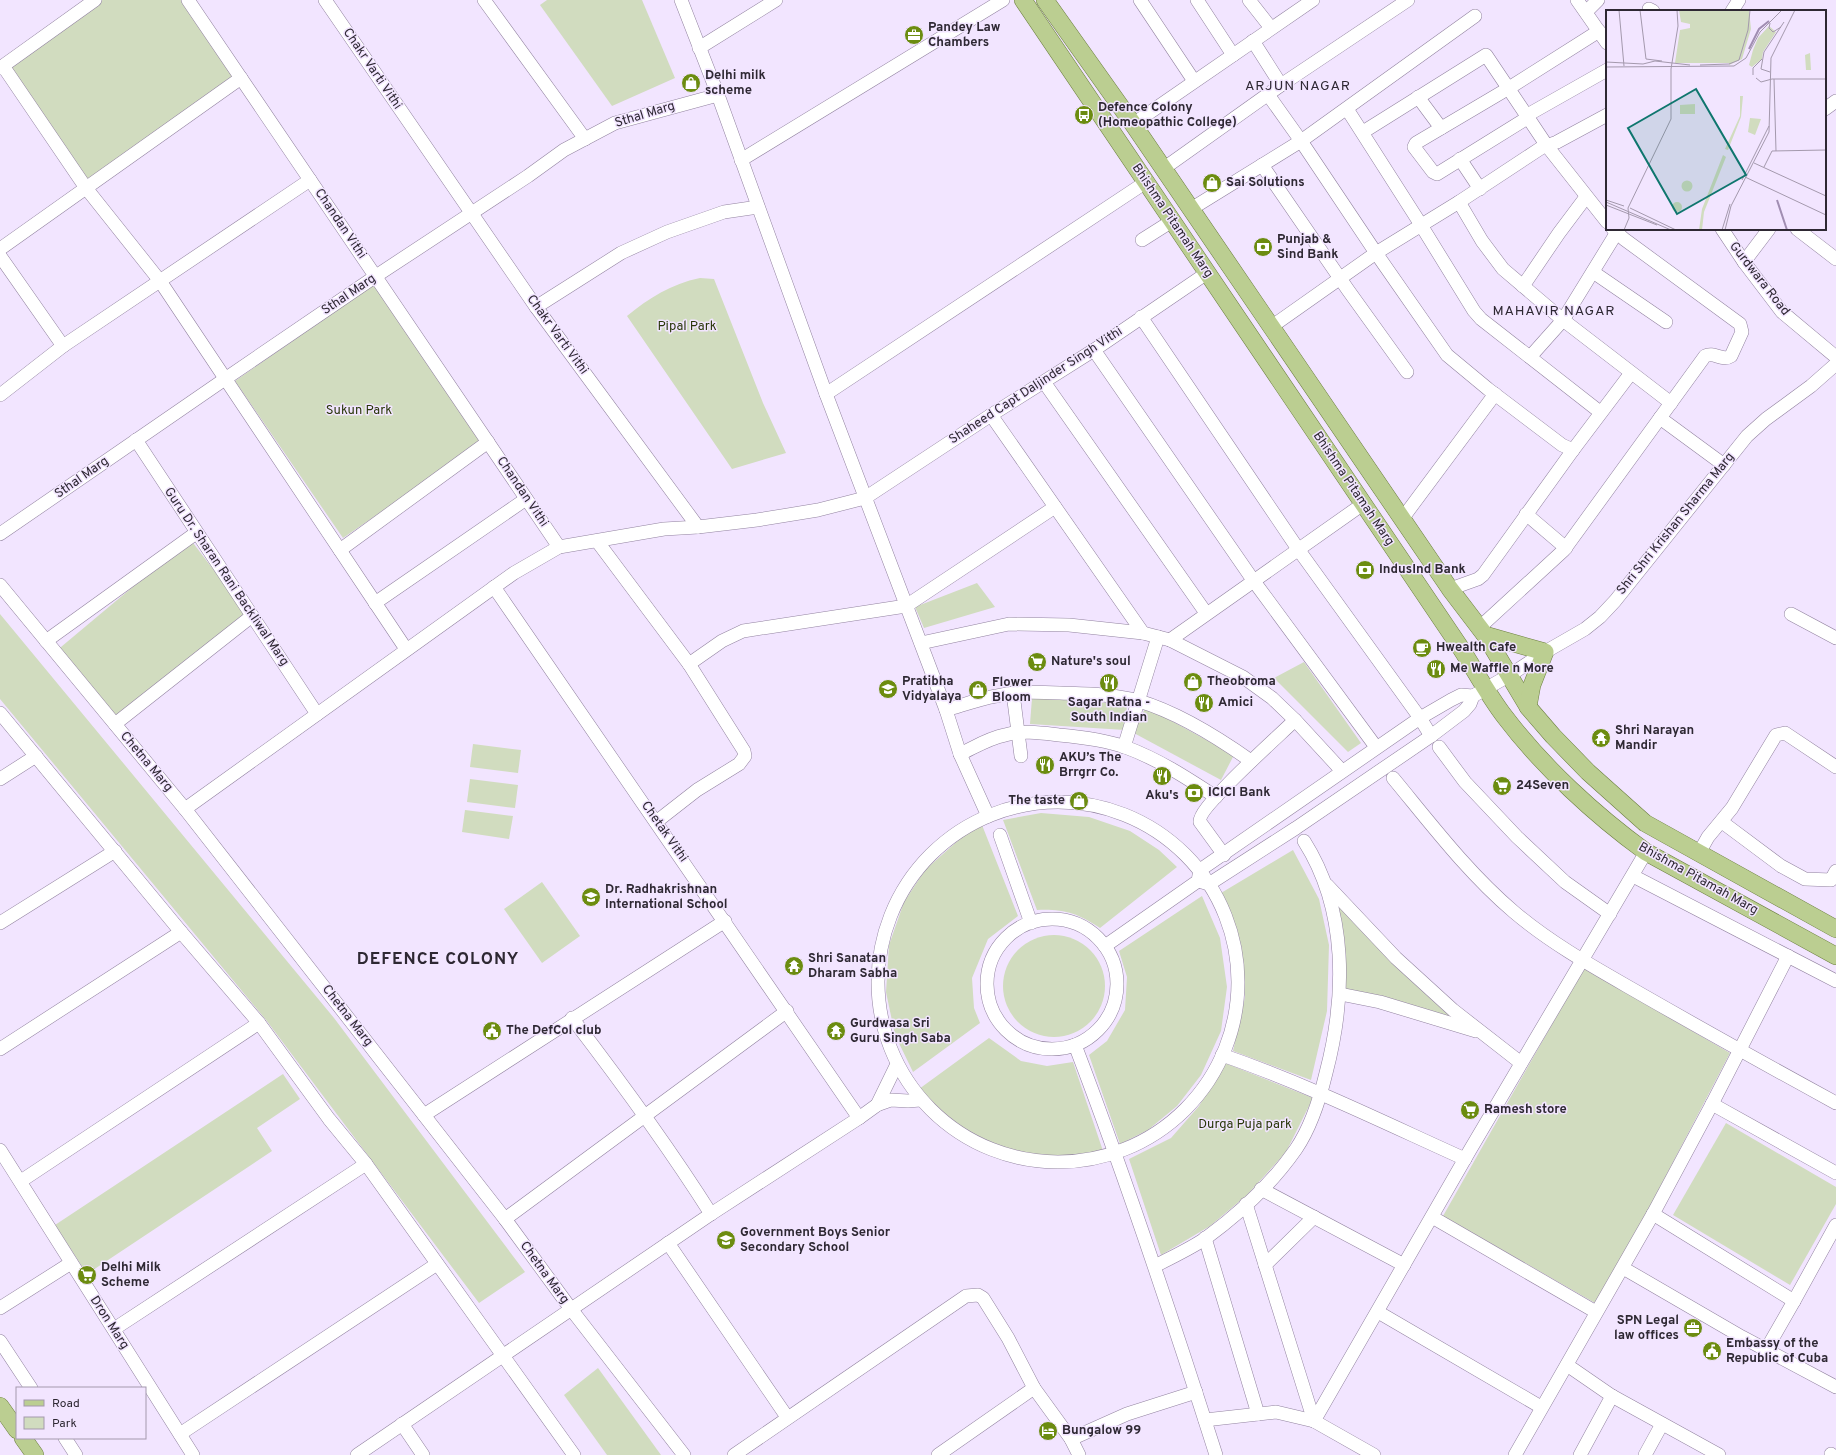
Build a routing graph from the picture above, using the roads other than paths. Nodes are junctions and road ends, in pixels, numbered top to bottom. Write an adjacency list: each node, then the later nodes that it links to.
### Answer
1 (95, 0): 27 (street)
2 (188, 0): 29 (street, Chandan Vithi)
3 (325, 0): 59 (street, Chakr Varti Vithi)
4 (484, 0): 44 (street)
5 (681, 0): 25 (street)
6 (776, 0): 25 (street)
7 (1003, 0): 48 (street)
8 (1023, 0): 52 (main road, Bhishma Pitamah Marg)
9 (1045, 0): 41 (main road, Bhishma Pitamah Marg)
10 (1140, 0): 30 (street)
11 (1197, 0): 26 (street)
12 (1250, 0): 21 (street)
13 (1313, 0): 21 (street)
14 (1408, 0): 31 (street)
15 (1577, 0): 19 (street)
16 (1598, 0): 19 (street)
17 (1739, 0): 18 (street)
18 (1733, 10)
19 (1586, 12): 22 (street)
20 (1475, 16): 38 (street)
21 (1271, 28): 23 (street)
22 (1599, 30): 24 (street); 32 (street)
23 (1253, 41): 26 (street); 31 (street)
24 (1606, 41)
25 (699, 48): 33 (street)
26 (1233, 55): 30 (street)
27 (1, 67): 53 (street)
28 (1606, 71): 39 (street)
29 (241, 78): 51 (street, Chandan Vithi); 53 (street)
30 (1194, 82): 41 (street)
31 (1281, 85): 34 (street)
32 (1509, 88): 35 (street); 39 (street); 42 (street)
33 (718, 95): 44 (street, Sthal Marg); 48 (street)
34 (1269, 96): 45 (street); 50 (street)
35 (1418, 97): 42 (street); 43 (street)
36 (1836, 100): 37 (street)
37 (1826, 108)
38 (1347, 109): 43 (street); 45 (street)
39 (1528, 116): 46 (street); 47 (street)
40 (1606, 116): 46 (street)
41 (1133, 124): 50 (main road, Bhishma Pitamah Marg)
42 (1441, 128): 47 (street)
43 (1363, 132): 62 (street)
44 (585, 139): 59 (street, Sthal Marg)
45 (1302, 141): 49 (street); 69 (street)
46 (1547, 146): 54 (street); 55 (street)
47 (1460, 159): 54 (street)
48 (741, 160): 57 (street)
49 (1262, 165): 58 (street); 76 (street)
50 (1164, 169): 58 (main road, Bhishma Pitamah Marg)
51 (310, 180): 75 (street, Chandan Vithi); 77 (street)
52 (1146, 182): 60 (main road, Bhishma Pitamah Marg); 93 (street)
53 (86, 188): 68 (street); 77 (street)
54 (1480, 189): 56 (street)
55 (1586, 197): 61 (street); 78 (street)
56 (1459, 202): 62 (street); 78 (street)
57 (758, 207): 79 (street); 93 (street)
58 (1191, 209): 83 (main road, Bhishma Pitamah Marg)
59 (472, 214): 75 (street, Sthal Marg); 79 (street, Chakr Varti Vithi)
60 (1172, 221): 67 (street); 74 (main road, Bhishma Pitamah Marg)
61 (1606, 221)
62 (1421, 225): 69 (street); 86 (street)
63 (1615, 230): 73 (street); 96 (street)
64 (1723, 230): 72 (street, Gurdwara Road)
65 (1768, 230): 72 (street)
66 (1798, 230): 71 (street)
67 (1142, 240)
68 (0, 249)
69 (1376, 253): 76 (street); 94 (street)
70 (0, 256): 84 (street)
71 (1836, 259)
72 (1744, 262): 87 (street, Gurdwara Road)
73 (1592, 272): 81 (street); 82 (street)
74 (1207, 273): 80 (street, Shaheed Capt Daljinder Singh Vithi); 106 (main road, Bhishma Pitamah Marg)
75 (376, 276): 91 (street, Sthal Marg); 101 (street, Chandan Vithi)
76 (1340, 278): 83 (street); 89 (street)
77 (160, 281): 84 (street); 91 (street)
78 (1523, 286): 81 (street)
79 (536, 307): 110 (street, Chakr Varti Vithi)
80 (1141, 317): 85 (street, Shaheed Capt Daljinder Singh Vithi); 116 (street)
81 (1563, 320): 86 (street); 90 (street)
82 (1666, 322)
83 (1271, 327): 109 (main road, Bhishma Pitamah Marg)
84 (63, 346): 95 (street)
85 (1094, 350): 92 (street, Shaheed Capt Daljinder Singh Vithi); 118 (street)
86 (1530, 357): 97 (street)
87 (1836, 357)
88 (1836, 364): 103 (street, Shri Shri Krishan Sharma Marg)
89 (1407, 372)
90 (1631, 373): 96 (street); 97 (street)
91 (225, 379): 100 (street, Sthal Marg); 117 (street)
92 (1044, 382): 98 (street, Shaheed Capt Daljinder Singh Vithi); 124 (street)
93 (826, 394): 104 (street)
94 (1494, 394): 102 (street); 109 (street)
95 (0, 395)
96 (1671, 403): 99 (street)
97 (1600, 412): 102 (street)
98 (991, 415): 104 (street, Shaheed Capt Daljinder Singh Vithi); 107 (street)
99 (1660, 418): 103 (street); 115 (street)
100 (136, 440): 111 (street, Guru Dr. Sharan Rani Backliwal Marg); 112 (street, Sthal Marg)
101 (488, 442): 105 (street, Chandan Vithi); 117 (street)
102 (1573, 450): 108 (street)
103 (1724, 465): 134 (street, Shri Shri Krishan Sharma Marg)
104 (865, 498): 110 (street); 123 (street)
105 (526, 499): 114 (street, Chandan Vithi); 122 (street)
106 (1363, 504): 116 (street); 137 (main road, Bhishma Pitamah Marg)
107 (1056, 507): 123 (street); 128 (street)
108 (1526, 514): 115 (street); 121 (street)
109 (1402, 519): 121 (main road, Bhishma Pitamah Marg)
110 (698, 527): 113 (street)
111 (196, 533): 126 (street, Guru Dr. Sharan Rani Backliwal Marg); 131 (street)
112 (0, 534)
113 (597, 541): 114 (street); 135 (street)
114 (559, 547): 120 (street)
115 (1566, 548): 127 (street)
116 (1298, 549): 118 (street); 144 (street)
117 (340, 550): 122 (street)
118 (1253, 580): 124 (street); 151 (street)
119 (0, 585): 131 (street, Chetna Marg)
120 (494, 587): 133 (street); 163 (street, Chetak Vithi)
121 (1450, 589): 127 (main road, Bhishma Pitamah Marg)
122 (375, 603): 133 (street)
123 (906, 606): 132 (street); 135 (street)
124 (1206, 613): 129 (street)
125 (1791, 614): 130 (street)
126 (252, 616): 143 (street, Guru Dr. Sharan Rani Backliwal Marg); 146 (street)
127 (1482, 631): 134 (main road); 136 (main road, Bhishma Pitamah Marg)
128 (1143, 633): 129 (street); 132 (street)
129 (1164, 638): 139 (street); 145 (street)
130 (1836, 638)
131 (46, 641): 146 (street, Chetna Marg)
132 (921, 643): 141 (street)
133 (406, 649): 143 (street)
134 (1545, 652): 136 (street, Shri Shri Krishan Sharma Marg); 140 (main road)
135 (689, 664): 163 (street)
136 (1510, 675): 137 (street, Shri Shri Krishan Sharma Marg); 140 (main road, Bhishma Pitamah Marg)
137 (1480, 692): 144 (street); 148 (street); 168 (main road, Bhishma Pitamah Marg)
138 (1013, 693): 139 (street); 141 (street); 147 (street)
139 (1139, 701): 149 (street); 155 (street)
140 (1528, 707): 170 (main road, Bhishma Pitamah Marg)
141 (946, 710): 152 (street)
142 (0, 713): 153 (street)
143 (317, 714): 161 (street)
144 (1420, 718): 148 (street); 151 (street)
145 (1295, 720): 155 (street); 157 (street)
146 (115, 724): 161 (street, Chetna Marg)
147 (1017, 733): 149 (street); 152 (street); 154 (street)
148 (1431, 736): 173 (street)
149 (1124, 747): 160 (street)
150 (1439, 747): 175 (street)
151 (1376, 748): 157 (street)
152 (960, 754): 162 (street)
153 (36, 756): 159 (street); 167 (street)
154 (1021, 756)
155 (1251, 761): 160 (street)
156 (1836, 767): 164 (street)
157 (1342, 771): 169 (street)
158 (1393, 778): 184 (street)
159 (0, 779)
160 (1216, 797): 169 (street)
161 (185, 809): 202 (street, Chetna Marg)
162 (988, 816): 173 (street); 196 (street)
163 (656, 822): 176 (street, Chetak Vithi)
164 (1722, 822): 170 (street); 171 (street)
165 (1000, 835): 177 (street)
166 (1304, 841): 174 (street)
167 (116, 851): 178 (street); 180 (street)
168 (1646, 852): 172 (street); 183 (main road, Bhishma Pitamah Marg)
169 (1224, 855): 173 (street)
170 (1706, 857): 179 (main road, Bhishma Pitamah Marg)
171 (1836, 871)
172 (1633, 876): 175 (street); 182 (street)
173 (1203, 878): 181 (street); 194 (street)
174 (1325, 883): 186 (street); 190 (street)
175 (1610, 914): 184 (street)
176 (725, 921): 187 (street, Chetak Vithi); 188 (street)
177 (1031, 922): 181 (street); 191 (street)
178 (0, 923)
179 (1836, 929)
180 (181, 932): 189 (street); 192 (street)
181 (1105, 946): 191 (street)
182 (1788, 956): 185 (street); 193 (street)
183 (1836, 956)
184 (1582, 960): 193 (street); 195 (street)
185 (1836, 981)
186 (1340, 994): 190 (street); 197 (street)
187 (787, 1011): 203 (street); 204 (street, Chetak Vithi)
188 (572, 1018): 202 (street); 203 (street)
189 (259, 1023): 208 (street); 210 (street)
190 (1483, 1034): 195 (street)
191 (1075, 1045): 206 (street)
192 (0, 1049)
193 (1739, 1050): 199 (street); 200 (street)
194 (1222, 1055): 197 (street); 206 (street)
195 (1521, 1063): 207 (street)
196 (897, 1064): 198 (street); 201 (street)
197 (1321, 1093): 207 (street); 211 (street)
198 (920, 1100): 201 (street); 206 (street)
199 (1836, 1103)
200 (1712, 1104): 209 (street); 214 (street)
201 (877, 1105): 204 (street)
202 (424, 1115): 217 (street, Chetna Marg)
203 (645, 1115): 213 (street); 217 (street)
204 (860, 1118): 213 (street)
205 (0, 1150): 210 (street, Dron Marg)
206 (1115, 1153): 225 (street)
207 (1465, 1159): 215 (street)
208 (366, 1164): 222 (street); 232 (street)
209 (1836, 1173)
210 (21, 1181): 221 (street, Dron Marg)
211 (1261, 1189): 212 (street); 216 (street)
212 (1246, 1204): 219 (street); 223 (street)
213 (711, 1214): 220 (street)
214 (1653, 1214): 226 (street); 227 (street)
215 (1432, 1216): 224 (street); 231 (street)
216 (1314, 1217): 223 (street); 224 (street)
217 (505, 1219): 229 (street, Chetna Marg)
218 (1836, 1225): 227 (street)
219 (1205, 1238): 225 (street); 244 (street)
220 (668, 1243): 229 (street); 245 (street)
221 (71, 1263): 228 (street); 232 (street, Dron Marg)
222 (437, 1264): 235 (street); 251 (street)
223 (1265, 1265): 247 (street)
224 (1404, 1265): 230 (street)
225 (1155, 1266): 240 (street)
226 (1622, 1268): 231 (street); 234 (street)
227 (1794, 1301): 234 (street)
228 (0, 1308)
229 (571, 1309): 235 (street); 262 (street, Chetna Marg)
230 (1378, 1312): 243 (street); 247 (street)
231 (1596, 1312): 236 (street)
232 (114, 1329): 251 (street, Dron Marg)
233 (0, 1341): 237 (street)
234 (1766, 1350): 238 (street)
235 (504, 1355): 248 (street); 261 (street)
236 (1567, 1364): 241 (street); 243 (street)
237 (31, 1387)
238 (1836, 1387)
239 (1034, 1388): 245 (street); 254 (street); 264 (street)
240 (1196, 1392): 246 (street); 254 (street)
241 (1612, 1396): 249 (street); 269 (street)
242 (0, 1406): 250 (main road)
243 (1541, 1407): 268 (street)
244 (1258, 1414): 246 (street); 247 (street)
245 (787, 1417): 263 (street)
246 (1205, 1420): 266 (street)
247 (1314, 1421): 267 (street)
248 (402, 1424): 259 (street); 260 (street)
249 (1662, 1424): 255 (street); 270 (street)
250 (16, 1429)
251 (180, 1434): 258 (street, Dron Marg)
252 (24, 1439): 256 (main road)
253 (66, 1439): 257 (street)
254 (1071, 1440): 265 (street)
255 (1711, 1453)
256 (34, 1455)
257 (76, 1455)
258 (193, 1455)
259 (357, 1455)
260 (423, 1455)
261 (574, 1455)
262 (684, 1455)
263 (734, 1455)
264 (938, 1455)
265 (1079, 1455)
266 (1216, 1455)
267 (1374, 1455)
268 (1514, 1455)
269 (1580, 1455)
270 (1645, 1455)

